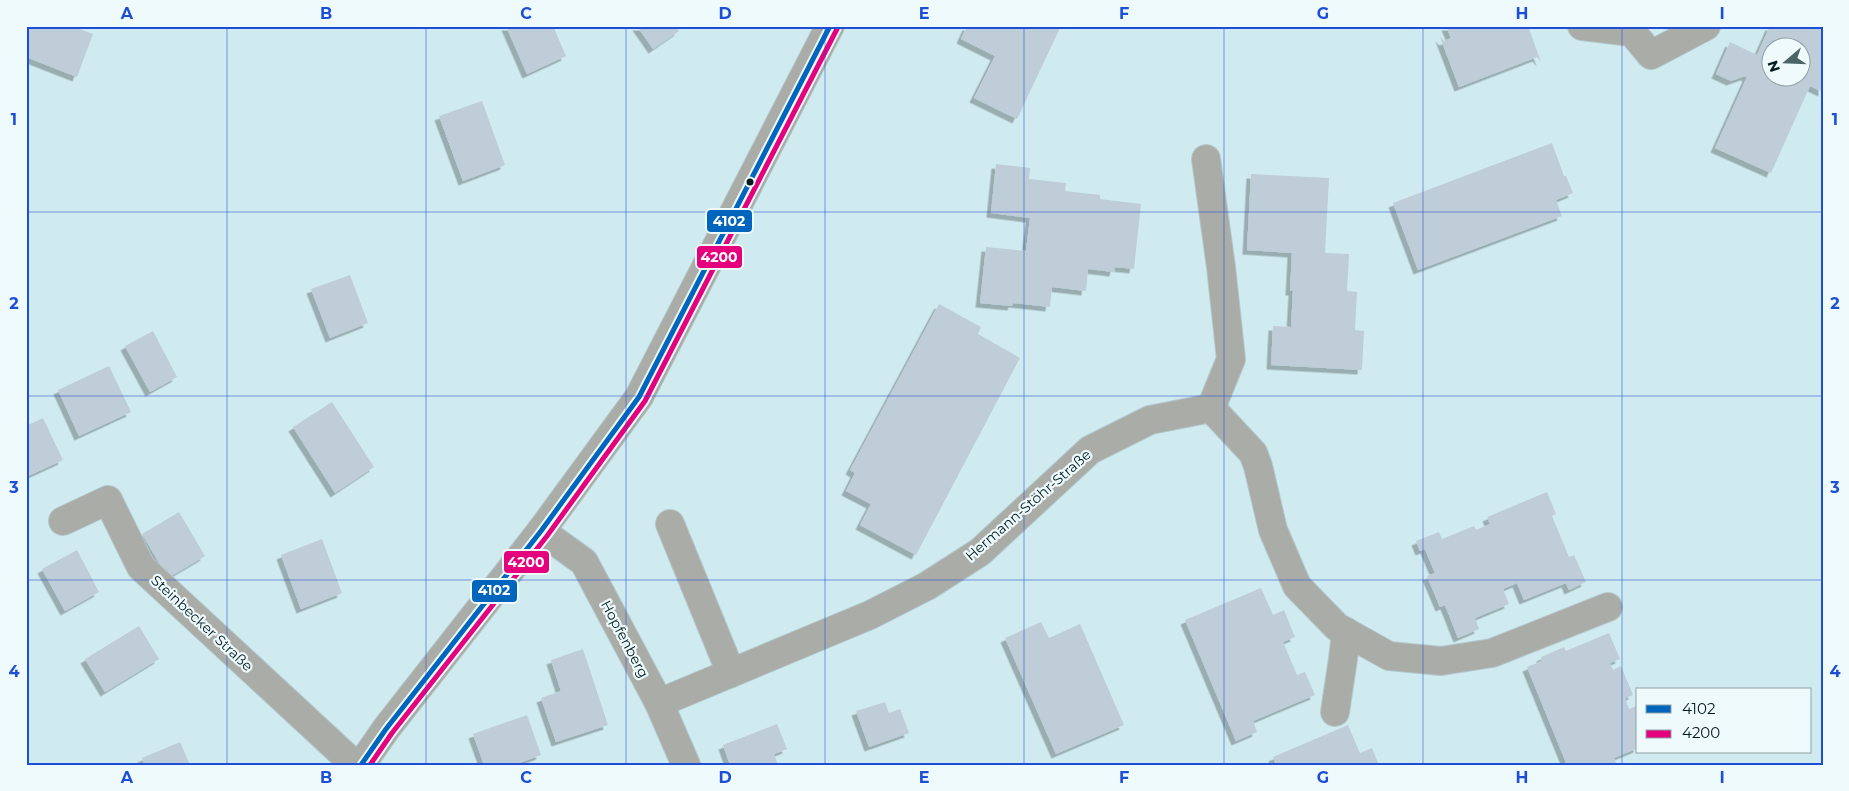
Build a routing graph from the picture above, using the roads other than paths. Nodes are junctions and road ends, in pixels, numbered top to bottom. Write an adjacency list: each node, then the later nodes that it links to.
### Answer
1 (830, 26): 8 (street)
2 (1582, 26): 3 (street)
3 (1706, 26)
4 (1206, 158): 5 (street)
5 (1211, 408): 10 (street); 11 (street, Hermann-Stöhr-Straße)
6 (63, 521): 14 (street, Steinbecker Straße)
7 (670, 524): 11 (street)
8 (541, 531): 12 (street, Hopfenberg); 15 (street)
9 (1608, 607): 10 (street)
10 (1346, 632): 13 (street)
11 (731, 673): 12 (street, Hermann-Stöhr-Straße)
12 (659, 703): 16 (street, Hopfenberg)
13 (1334, 712)
14 (355, 765)
15 (361, 765)
16 (686, 765)

